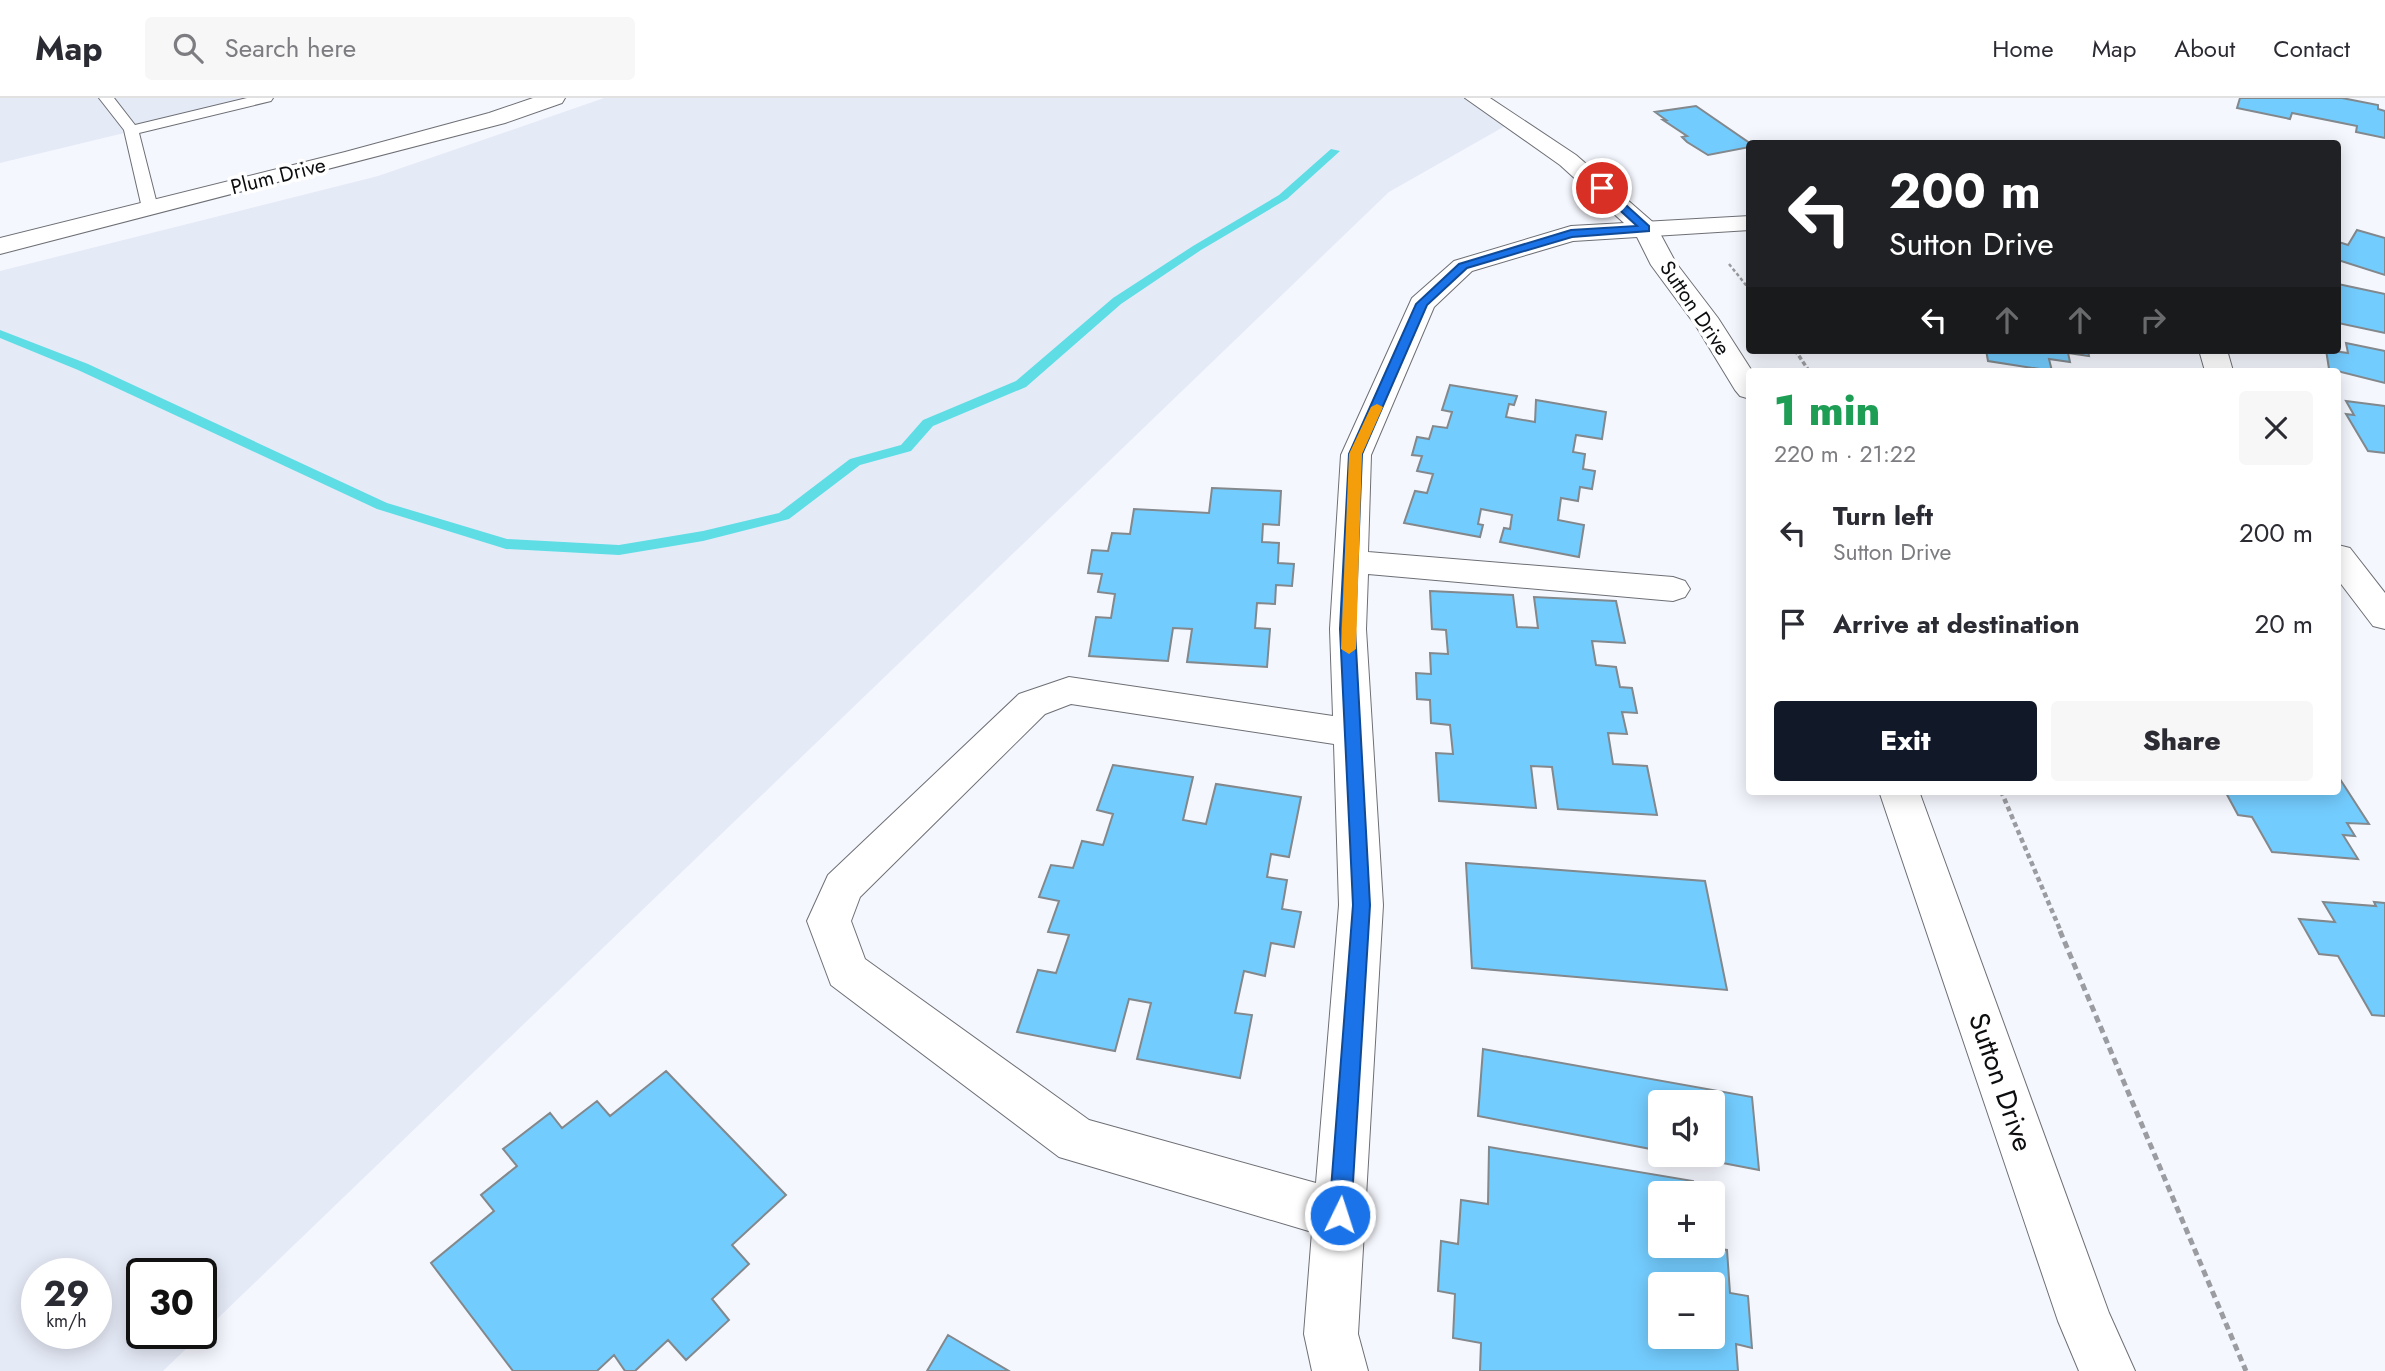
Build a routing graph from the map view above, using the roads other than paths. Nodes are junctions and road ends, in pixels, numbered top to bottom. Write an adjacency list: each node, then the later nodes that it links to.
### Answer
1 (106, 98): 5 (lane)
2 (266, 98): 5 (lane)
3 (554, 98): 9 (street, Plum Drive)
4 (1476, 98): 11 (street, Sutton Drive)
5 (131, 130): 7 (lane)
6 (172, 178): 7 (street)
7 (145, 184): 8 (street); 9 (lane)
8 (118, 191)
9 (150, 208): 12 (street, Plum Drive)
10 (1746, 223): 11 (street)
11 (1646, 229): 13 (street, Sutton Drive); 15 (street)
12 (0, 246)
13 (1746, 384)
14 (2341, 560): 17 (street)
15 (1353, 562): 16 (street); 18 (street)
16 (1673, 589)
17 (2385, 617)
18 (1353, 733): 20 (street); 20 (street)
19 (1900, 795): 22 (street, Sutton Drive)
20 (1340, 1215): 21 (street)
21 (1340, 1371)
22 (2107, 1371)

